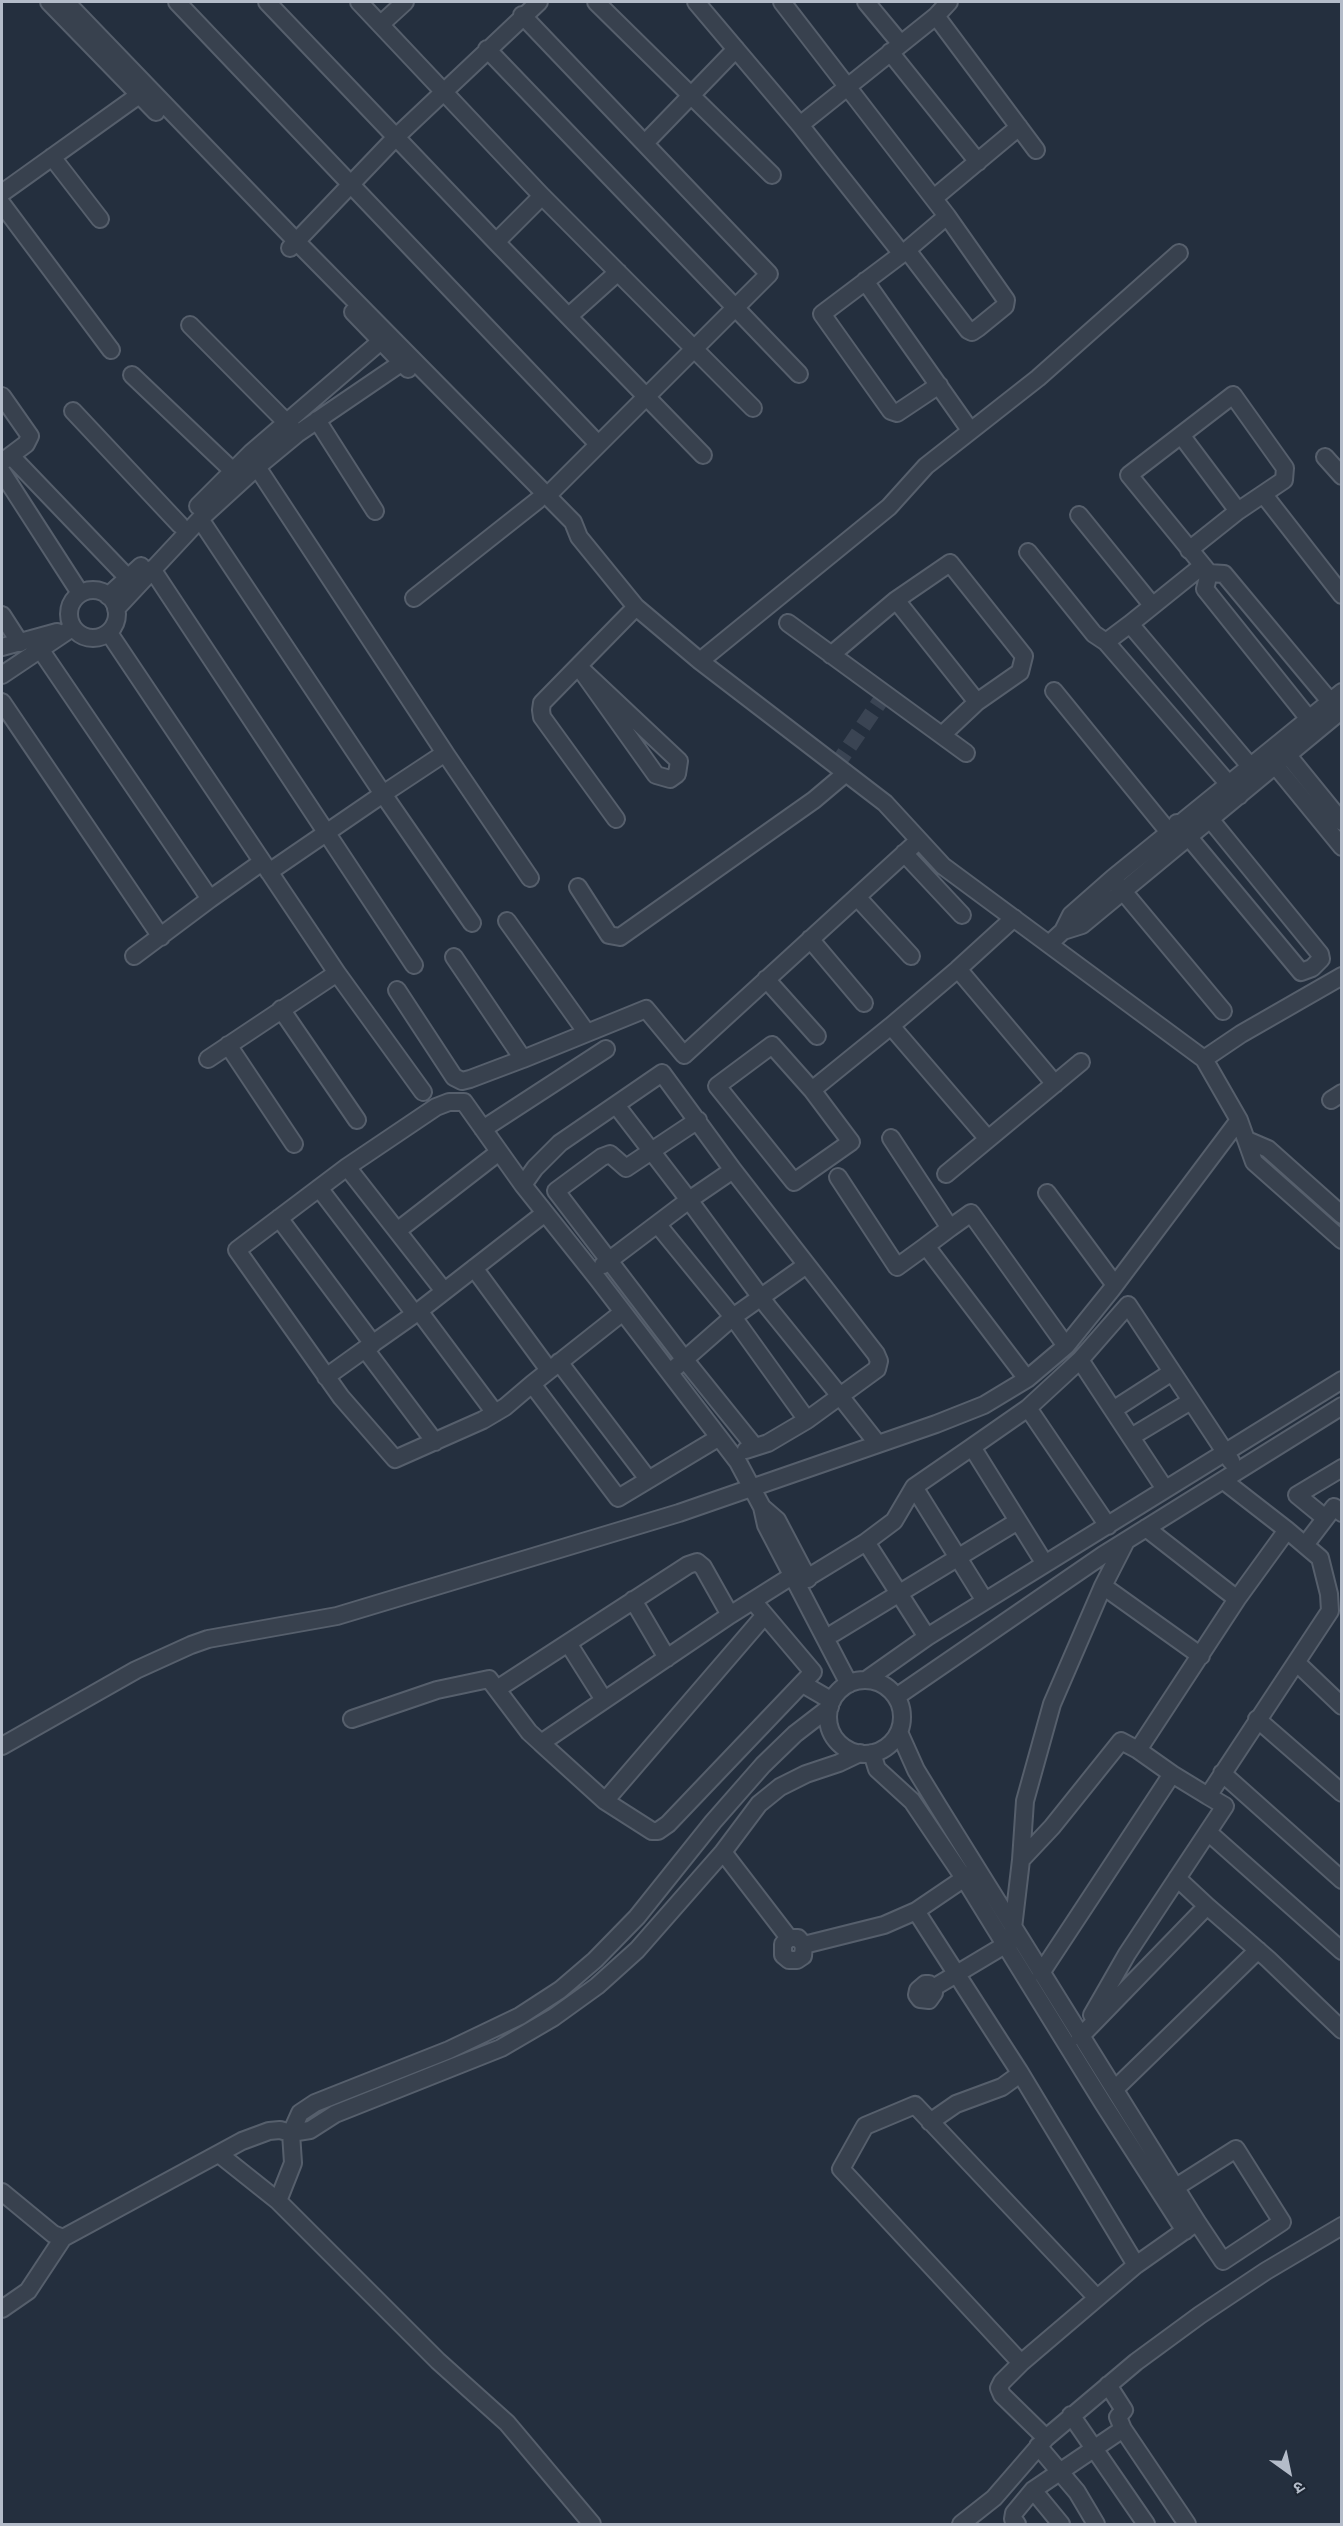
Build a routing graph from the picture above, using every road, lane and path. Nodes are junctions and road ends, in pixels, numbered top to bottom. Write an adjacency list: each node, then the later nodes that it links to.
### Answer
1 (49, 2): 21 (street)
2 (66, 2): 39 (street)
3 (177, 2): 31 (street)
4 (267, 2): 25 (street)
5 (359, 2): 15 (street)
6 (405, 2): 15 (street)
7 (539, 2): 13 (street)
8 (596, 2): 22 (street)
9 (696, 2): 18 (street)
10 (782, 2): 19 (street)
11 (866, 2): 16 (street)
12 (949, 2): 14 (street)
13 (522, 15): 17 (street); 26 (street)
14 (936, 16): 16 (street); 24 (street)
15 (381, 24): 20 (street)
16 (895, 47): 19 (street); 29 (street)
17 (487, 49): 20 (street); 44 (street)
18 (736, 49): 22 (street); 23 (street)
19 (848, 86): 23 (street); 34 (street)
20 (444, 90): 25 (street); 33 (street)
21 (139, 95): 28 (street); 39 (street)
22 (691, 95): 26 (street); 30 (street)
23 (800, 125): 40 (street)
24 (1019, 127): 27 (street); 29 (street)
25 (396, 135): 31 (street); 38 (street)
26 (646, 142): 44 (street)
27 (1036, 150)
28 (52, 157): 32 (street); 37 (street)
29 (978, 162): 34 (street)
30 (772, 175)
31 (350, 183): 39 (street); 62 (street)
32 (2, 193)
33 (542, 196): 38 (street); 42 (street)
34 (934, 198): 36 (street)
35 (2, 204): 49 (street)
36 (947, 216): 40 (street); 40 (street)
37 (100, 219)
38 (496, 242): 45 (street)
39 (293, 245): 47 (street)
40 (904, 252): 43 (street)
41 (1179, 253): 60 (street)
42 (618, 272): 45 (street); 48 (street)
43 (865, 281): 53 (street); 53 (street)
44 (734, 308): 48 (street); 51 (street)
45 (569, 316): 55 (street)
46 (190, 325): 59 (street)
47 (384, 338): 50 (street); 59 (street)
48 (693, 349): 55 (street); 56 (street)
49 (111, 350)
50 (406, 359): 58 (street); 71 (street)
51 (799, 374)
52 (132, 375): 67 (street)
53 (939, 385): 60 (street)
54 (2, 396): 65 (street)
55 (646, 397): 62 (street); 63 (street)
56 (753, 408)
57 (73, 411): 76 (street)
58 (317, 420): 59 (street); 72 (street)
59 (292, 428): 66 (street); 67 (street)
60 (970, 429): 99 (street)
61 (1181, 435): 70 (street); 73 (street); 77 (street)
62 (598, 444): 71 (street)
63 (703, 455)
64 (1325, 457): 69 (street)
65 (6, 459): 81 (street)
66 (257, 467): 75 (street); 108 (street)
67 (233, 471): 76 (street)
68 (2, 472): 82 (street)
69 (1341, 476)
70 (1264, 495): 73 (street); 83 (street)
71 (543, 498): 84 (street); 88 (street)
72 (375, 511)
73 (1238, 511): 77 (street)
74 (1079, 515): 87 (street)
75 (200, 519): 79 (street); 114 (street)
76 (180, 525): 81 (street)
77 (1188, 550): 80 (street)
78 (1028, 552): 94 (street)
79 (153, 569): 86 (street); 119 (street)
80 (1205, 569): 87 (street); 105 (street); 106 (street)
81 (129, 579): 86 (street)
82 (80, 592): 86 (street); 92 (street)
83 (1341, 595)
84 (414, 598)
85 (896, 600): 98 (street); 104 (street); 104 (street)
86 (112, 603): 93 (street)
87 (1152, 605): 91 (street)
88 (636, 607): 99 (street); 100 (street)
89 (2, 615): 95 (street)
90 (788, 623): 98 (street)
91 (1130, 624): 94 (street); 111 (street)
92 (72, 628): 93 (street); 95 (street); 97 (street)
93 (109, 633): 123 (street)
94 (1106, 642): 113 (street)
95 (20, 643): 96 (street)
96 (2, 648)
97 (40, 649): 101 (street); 128 (street)
98 (831, 654): 107 (street)
99 (700, 661): 112 (street)
100 (579, 667): 100 (street); 115 (street)
101 (2, 675)
102 (1054, 691): 118 (street)
103 (2, 702): 133 (street)
104 (977, 702): 107 (street)
105 (1338, 704): 106 (street); 110 (street)
106 (1309, 719): 110 (street)
107 (942, 735): 109 (street)
108 (445, 753): 114 (street); 124 (street)
109 (966, 753)
110 (1277, 754): 111 (street); 113 (street); 117 (street); 121 (street)
111 (1250, 766): 113 (street)
112 (846, 773): 120 (street); 126 (street)
113 (1234, 790): 116 (street); 118 (street)
114 (383, 794): 119 (street); 132 (street)
115 (616, 819)
116 (1210, 819): 118 (street); 118 (street)
117 (1341, 822)
118 (1178, 830): 125 (street)
119 (325, 832): 123 (street); 139 (street)
120 (918, 841): 122 (street); 130 (street)
121 (1341, 847)
122 (904, 854): 127 (street); 129 (street)
123 (265, 867): 128 (street); 141 (street)
124 (530, 878)
125 (1118, 885): 135 (street); 147 (street)
126 (578, 887)
127 (857, 897): 134 (street); 137 (street)
128 (210, 899): 133 (street)
129 (962, 915)
130 (1014, 918): 135 (street); 140 (street)
131 (507, 921): 149 (street)
132 (472, 924)
133 (161, 937): 136 (street)
134 (810, 939): 143 (street); 145 (street)
135 (1049, 944): 155 (street)
136 (134, 956)
137 (911, 956)
138 (454, 957): 154 (street)
139 (414, 965)
140 (958, 969): 148 (street); 157 (street)
141 (338, 973): 146 (street); 159 (street)
142 (1341, 976): 155 (street)
143 (766, 979): 149 (street); 150 (street)
144 (397, 990): 154 (street)
145 (864, 1003)
146 (281, 1009): 151 (street); 161 (street)
147 (1222, 1011)
148 (891, 1026): 158 (street); 166 (street)
149 (587, 1033): 154 (street)
150 (817, 1035)
151 (228, 1046): 153 (street); 168 (street)
152 (606, 1049): 164 (street)
153 (207, 1059)
154 (524, 1059)
155 (1204, 1059): 163 (street)
156 (1082, 1062): 157 (street)
157 (1055, 1084): 166 (street)
158 (812, 1090): 158 (street)
159 (423, 1092)
160 (616, 1105): 162 (street); 169 (street); 175 (street)
161 (357, 1120)
162 (699, 1120): 169 (street); 172 (street)
163 (1239, 1120): 167 (street); 192 (street)
164 (483, 1130): 170 (street); 171 (street)
165 (891, 1138): 184 (street)
166 (988, 1139): 173 (street)
167 (1247, 1140): 181 (street); 186 (street)
168 (294, 1144)
169 (651, 1149): 177 (street); 179 (street)
170 (499, 1152): 175 (street); 185 (street)
171 (347, 1167): 176 (street); 185 (street)
172 (733, 1170): 179 (street); 189 (street)
173 (946, 1174)
174 (838, 1177): 187 (street)
175 (523, 1185): 180 (street)
176 (319, 1188): 182 (street); 195 (street)
177 (556, 1191): 180 (street); 188 (street)
178 (1047, 1193): 192 (street)
179 (689, 1200): 183 (street); 194 (street)
180 (543, 1210): 190 (street); 191 (street)
181 (1341, 1215)
182 (279, 1218): 198 (street); 205 (street)
183 (658, 1225): 188 (street); 197 (street)
184 (950, 1228): 187 (street); 199 (street)
185 (397, 1231): 193 (street)
186 (1341, 1240)
187 (926, 1246): 206 (street)
188 (610, 1260): 191 (street); 200 (street)
189 (805, 1266): 194 (street); 209 (street)
190 (474, 1268): 193 (street); 202 (street)
191 (592, 1272): 196 (street)
192 (1115, 1285): 199 (street)
193 (444, 1291): 195 (street)
194 (761, 1298): 197 (street); 209 (street)
195 (417, 1312): 198 (street); 214 (street)
196 (623, 1312): 202 (street); 203 (street)
197 (733, 1317): 200 (street); 215 (street)
198 (369, 1346): 205 (street); 218 (street)
199 (1066, 1346): 206 (street)
200 (684, 1360): 203 (street); 220 (street)
201 (1080, 1360): 204 (street); 212 (street); 213 (street)
202 (554, 1366): 208 (street); 226 (street)
203 (668, 1372): 217 (street)
204 (1172, 1372): 210 (street); 213 (street)
205 (326, 1377): 218 (street)
206 (1027, 1380): 219 (street)
207 (1341, 1380): 223 (street)
208 (532, 1384): 214 (street); 226 (street)
209 (840, 1395): 215 (street); 219 (street)
210 (1191, 1401): 216 (street); 223 (street)
211 (1341, 1406): 225 (street)
212 (1028, 1408): 221 (street); 233 (street)
213 (1113, 1410): 216 (street)
214 (495, 1413): 218 (street)
215 (807, 1420): 220 (street)
216 (1131, 1437): 230 (street)
217 (718, 1438): 222 (street); 226 (street)
218 (435, 1442)
219 (878, 1443): 229 (street)
220 (755, 1447): 222 (street)
221 (972, 1447): 228 (street); 232 (street)
222 (732, 1454): 229 (street)
223 (1226, 1454): 225 (street); 230 (street)
224 (1341, 1468): 231 (street)
225 (1239, 1471): 227 (street)
226 (648, 1479)
227 (1224, 1481): 234 (street); 235 (street)
228 (914, 1487): 238 (street); 241 (street)
229 (753, 1488): 243 (street); 270 (street)
230 (1165, 1489): 233 (street)
231 (1336, 1509): 239 (street)
232 (1018, 1521): 241 (street); 242 (street)
233 (1108, 1526): 236 (street)
234 (1146, 1528): 237 (street); 246 (street)
235 (1287, 1530): 239 (street); 246 (street)
236 (1091, 1535): 240 (street); 242 (street)
237 (1126, 1541): 240 (street); 244 (street)
238 (866, 1542): 243 (street); 245 (street)
239 (1305, 1545): 252 (street)
240 (1102, 1555): 262 (street)
241 (958, 1558): 245 (street); 249 (street)
242 (1045, 1564): 249 (street)
243 (801, 1574): 248 (street); 253 (street); 259 (street)
244 (1103, 1586): 256 (street); 280 (street)
245 (899, 1593): 253 (street); 254 (street)
246 (1238, 1599): 256 (street)
247 (633, 1600): 250 (street); 255 (street); 257 (street)
248 (753, 1601): 250 (street); 251 (street)
249 (985, 1601): 254 (street)
250 (730, 1615): 257 (street)
251 (765, 1615): 260 (street); 277 (street)
252 (1336, 1616): 258 (street)
253 (834, 1633): 259 (street)
254 (927, 1637): 259 (street)
255 (568, 1642): 261 (street); 263 (street)
256 (1201, 1656): 271 (street)
257 (667, 1658): 263 (street)
258 (1297, 1663): 265 (street); 267 (street)
259 (857, 1682): 262 (street); 264 (street)
260 (803, 1684): 264 (street); 277 (street)
261 (497, 1689): 266 (street); 269 (street)
262 (896, 1697): 268 (street)
263 (604, 1700): 269 (street)
264 (831, 1704): 272 (street); 281 (street)
265 (1341, 1706)
266 (352, 1719)
267 (1257, 1719): 273 (street); 275 (street)
268 (898, 1732): 272 (street); 282 (street)
269 (541, 1743): 277 (street)
270 (2, 1746)
271 (1138, 1750): 274 (street); 280 (street)
272 (866, 1753): 279 (street); 282 (street)
273 (1222, 1773): 276 (street); 284 (street)
274 (1172, 1774): 276 (street); 292 (street)
275 (1341, 1793)
276 (1208, 1796): 278 (street)
277 (605, 1801)
278 (1208, 1832): 283 (street); 290 (street)
279 (723, 1852): 285 (street); 287 (street)
280 (1021, 1860): 288 (street)
281 (677, 1869): 285 (street); 295 (street)
282 (971, 1874): 287 (street); 288 (street)
283 (1177, 1878): 286 (street); 296 (street)
284 (1341, 1880)
285 (695, 1883): 297 (street)
286 (1208, 1906): 289 (street); 296 (street)
287 (916, 1911): 291 (street)
288 (1013, 1936): 291 (street); 292 (street); 309 (street)
289 (1258, 1950): 294 (street); 302 (street)
290 (1341, 1951)
291 (956, 1973): 293 (street); 299 (street)
292 (1041, 1973): 296 (street)
293 (933, 1988)
294 (1341, 2030)
295 (477, 2037): 297 (street); 298 (street)
296 (1080, 2037): 302 (street)
297 (467, 2061): 298 (street)
298 (434, 2065): 300 (street); 301 (street)
299 (1020, 2074): 303 (street); 312 (street)
300 (378, 2077): 301 (street); 304 (street)
301 (412, 2082): 304 (street)
302 (1114, 2089): 306 (street)
303 (930, 2122): 313 (street); 315 (street)
304 (291, 2133): 305 (street); 308 (street)
305 (219, 2154): 308 (street); 311 (street)
306 (1176, 2187): 309 (street); 309 (street)
307 (2, 2192): 311 (street)
308 (278, 2201): 323 (street)
309 (1191, 2226): 312 (street)
310 (1341, 2226): 316 (street)
311 (63, 2238): 314 (street)
312 (1136, 2265): 313 (street)
313 (1097, 2298): 315 (street)
314 (2, 2309)
315 (1021, 2362): 319 (street)
316 (1108, 2385): 317 (street); 318 (street)
317 (1071, 2415): 319 (street); 320 (street)
318 (1123, 2429): 320 (street); 329 (street)
319 (1042, 2442): 321 (street); 324 (street)
320 (1094, 2447): 321 (street); 328 (street)
321 (1061, 2472): 322 (street); 327 (street)
322 (1033, 2490): 325 (street); 326 (street)
323 (592, 2524)
324 (961, 2524)
325 (1017, 2524)
326 (1061, 2524)
327 (1096, 2524)
328 (1146, 2524)
329 (1185, 2524)

